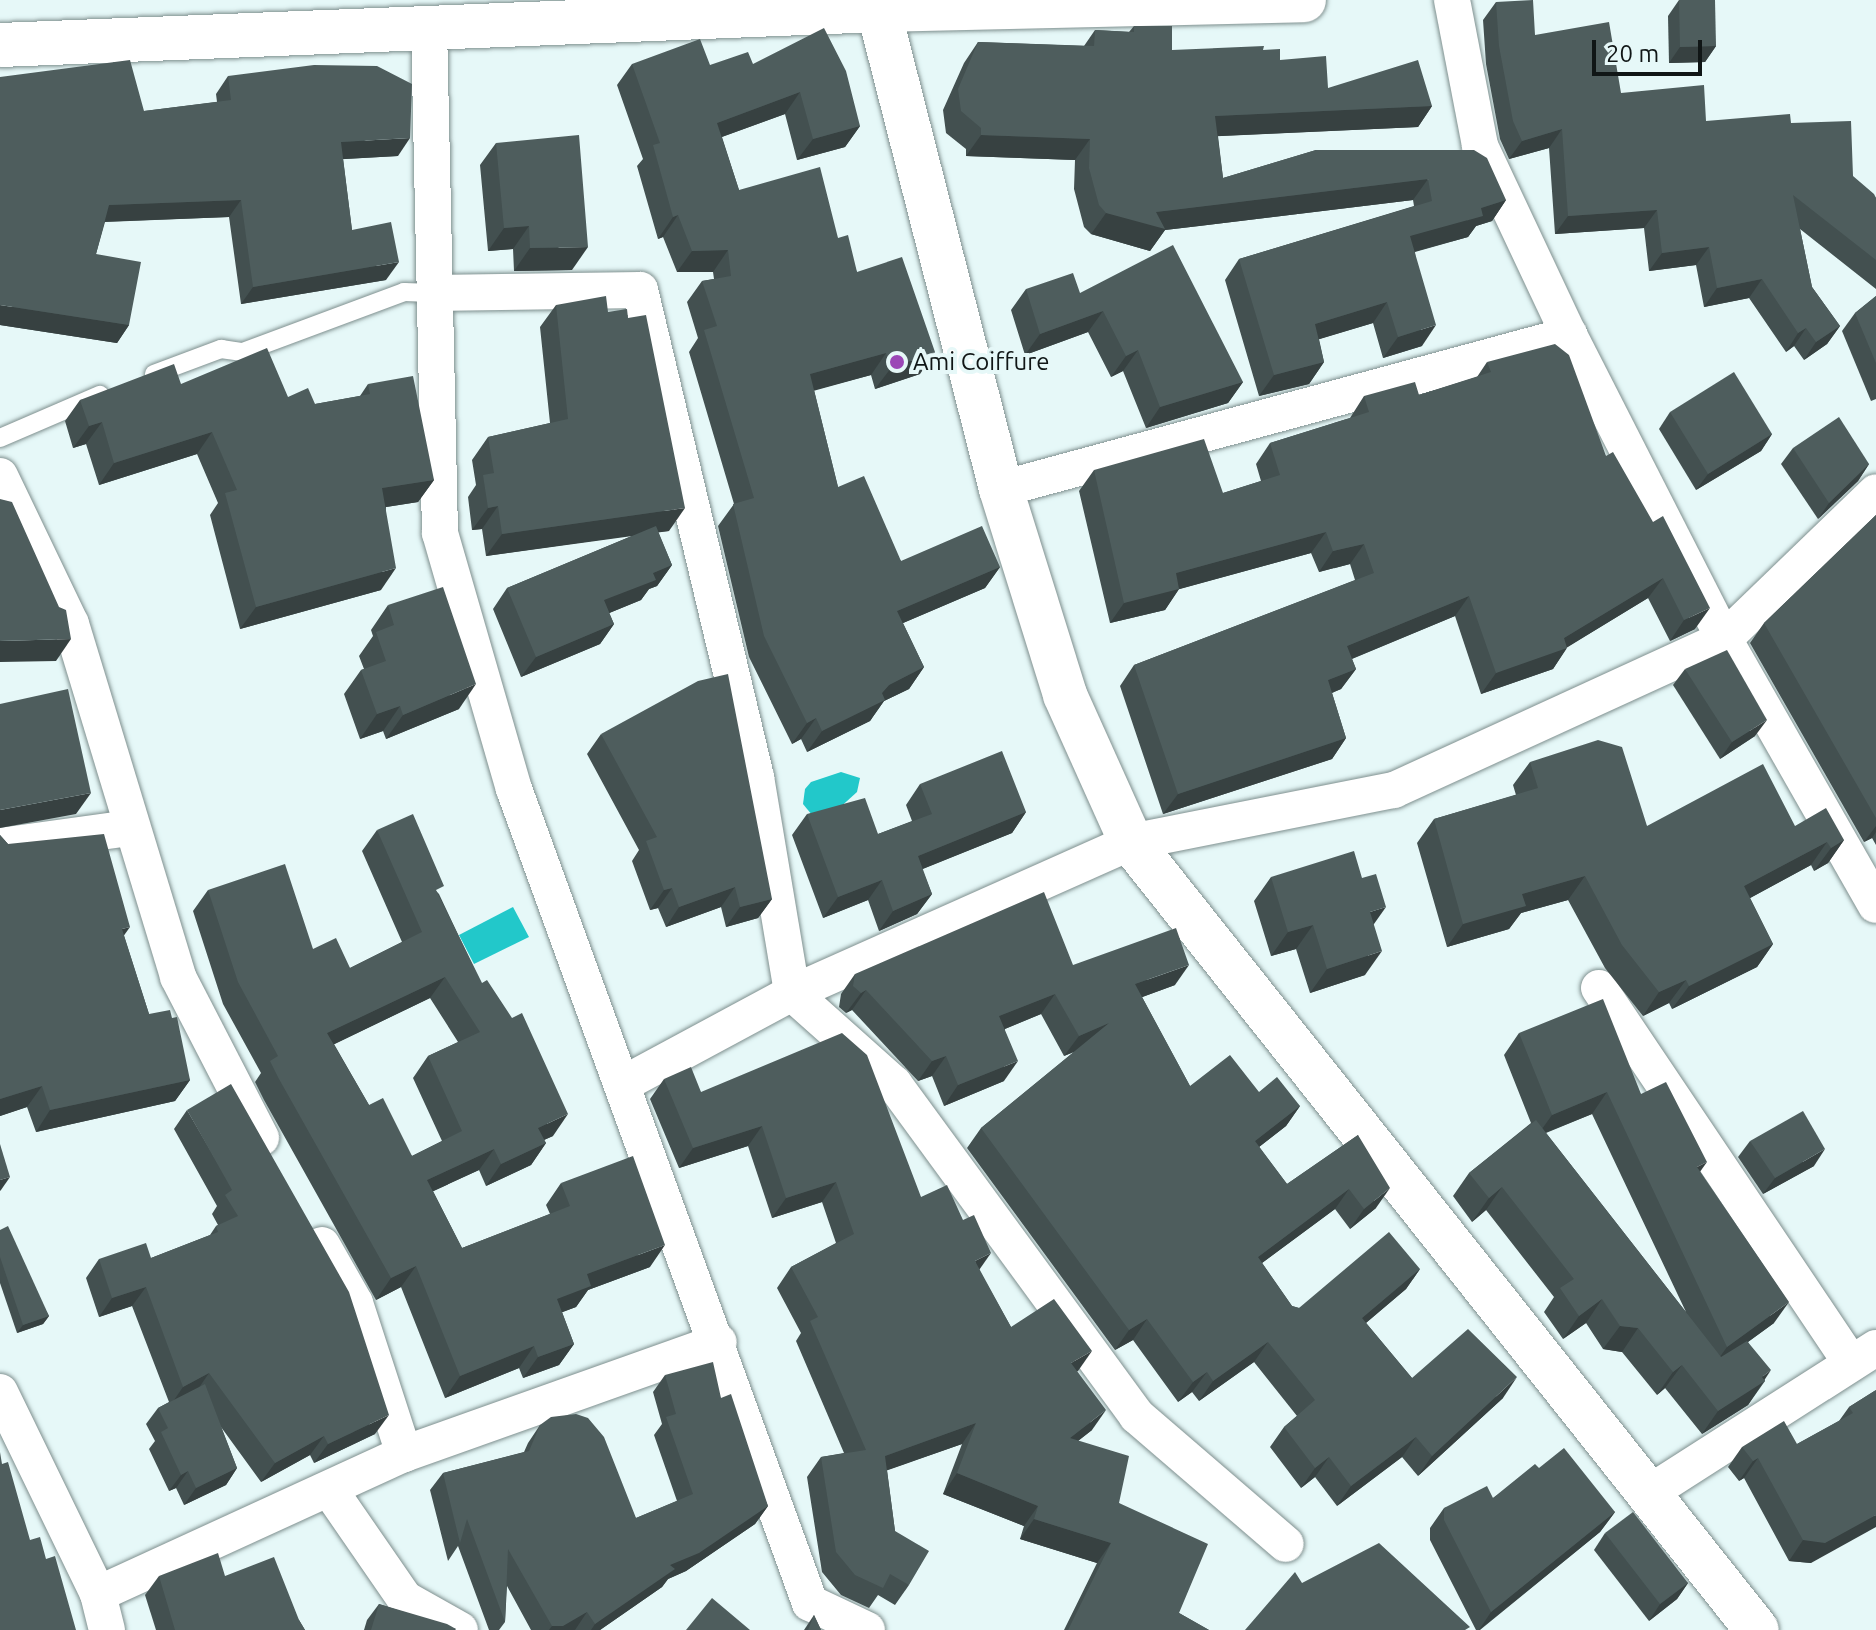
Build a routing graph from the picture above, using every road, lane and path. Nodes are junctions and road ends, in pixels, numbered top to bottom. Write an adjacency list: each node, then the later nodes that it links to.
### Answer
1 (1304, 0): 3 (street)
2 (1452, 0): 7 (street)
3 (878, 5): 4 (street); 10 (street)
4 (429, 26): 5 (street); 6 (street)
5 (0, 45)
6 (433, 293): 8 (lane); 18 (street); 19 (street)
7 (1569, 335): 10 (street); 12 (street)
8 (0, 438)
9 (2, 484): 13 (street)
10 (1001, 489): 14 (street)
11 (1876, 492): 12 (street)
12 (1724, 639): 14 (street); 16 (street)
13 (130, 828): 15 (street); 20 (street)
14 (1131, 842): 18 (street); 27 (street)
15 (0, 846)
16 (1876, 905)
17 (1599, 988): 23 (street)
18 (792, 993): 19 (street); 28 (street)
19 (623, 1084): 22 (street)
20 (276, 1165)
21 (308, 1220): 25 (street)
22 (719, 1342): 25 (street); 32 (street)
23 (1864, 1355): 27 (street)
24 (0, 1392): 29 (street)
25 (404, 1454): 26 (street)
26 (329, 1489): 29 (street); 31 (street)
27 (1649, 1493): 33 (street)
28 (1286, 1544)
29 (98, 1594): 30 (street)
30 (107, 1630)
31 (460, 1630)
32 (867, 1630)
33 (1757, 1630)

